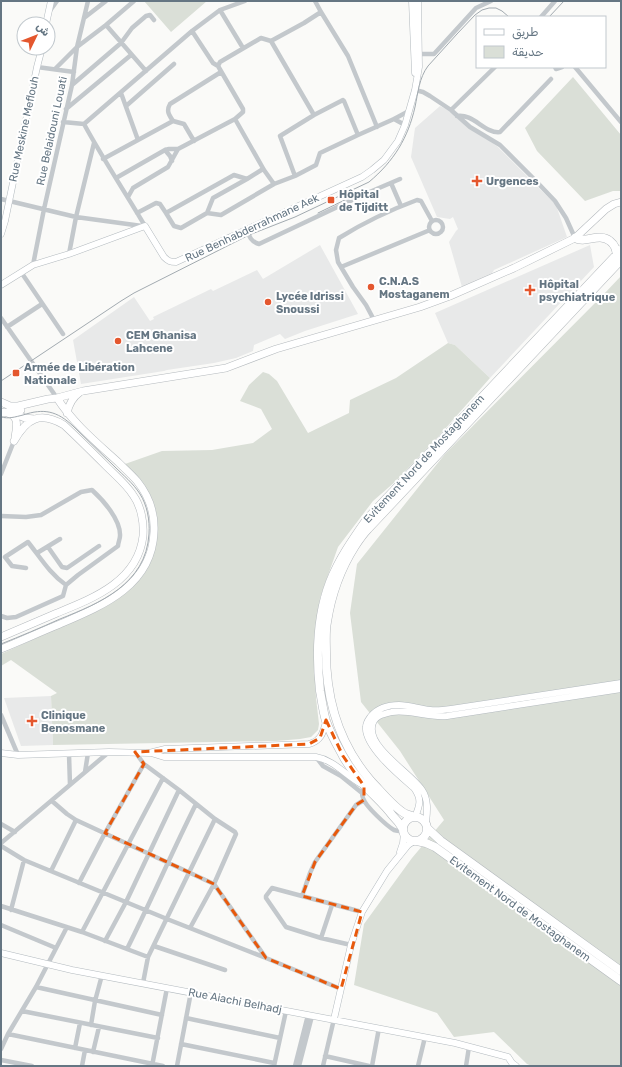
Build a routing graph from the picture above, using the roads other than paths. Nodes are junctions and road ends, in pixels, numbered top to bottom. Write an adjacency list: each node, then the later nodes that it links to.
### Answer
1 (51, 1): 14 (street)
2 (58, 1): 14 (street)
3 (88, 1): 17 (street, Rue Belaidouni Louati)
4 (106, 1): 17 (street)
5 (134, 1): 19 (street)
6 (245, 1): 12 (street)
7 (315, 1): 13 (street)
8 (412, 1): 39 (street, Rue Benhabderrahmane Aek)
9 (418, 1): 25 (street, Rue Benhabderrahmane Aek)
10 (491, 1): 25 (street)
11 (556, 1): 16 (street)
12 (220, 10): 20 (street); 24 (street)
13 (321, 12): 21 (street); 54 (street)
14 (48, 13): 15 (street)
15 (47, 16)
16 (542, 16)
17 (84, 18): 23 (street, Rue Belaidouni Louati)
18 (154, 20): 22 (street)
19 (106, 25): 22 (street); 23 (street)
20 (192, 31): 29 (street); 34 (street)
21 (271, 41): 24 (street); 45 (street)
22 (121, 43): 26 (street); 38 (street)
23 (77, 47): 33 (street); 35 (street, Rue Belaidouni Louati)
24 (243, 48): 29 (street)
25 (419, 54): 39 (street, Rue Benhabderrahmane Aek)
26 (131, 55): 34 (street); 42 (street)
27 (40, 56): 30 (street, Rue Meskine Meflouh)
28 (174, 64): 41 (street)
29 (218, 66): 36 (street)
30 (37, 67): 33 (street); 72 (street, Rue Meskine Meflouh)
31 (494, 68): 43 (street)
32 (576, 68): 51 (street)
33 (55, 69): 35 (street)
34 (146, 71): 40 (street)
35 (74, 72): 38 (street, Rue Belaidouni Louati)
36 (222, 72): 47 (street); 49 (street)
37 (550, 79): 46 (street)
38 (72, 85): 42 (street, Rue Belaidouni Louati)
39 (415, 88): 43 (street); 44 (street, Rue Benhabderrahmane Aek)
40 (121, 93): 41 (street); 52 (street)
41 (126, 106): 56 (street)
42 (66, 109): 50 (street, Rue Belaidouni Louati)
43 (451, 110): 46 (street)
44 (409, 111): 48 (street); 53 (street, Rue Benhabderrahmane Aek)
45 (314, 115): 55 (street); 64 (street)
46 (457, 116): 85 (street)
47 (235, 119): 57 (street); 63 (street)
48 (394, 119): 53 (street); 54 (street)
49 (173, 121): 56 (street); 57 (street)
50 (63, 122): 52 (street); 75 (street, Rue Belaidouni Louati)
51 (621, 122)
52 (84, 124): 58 (street)
53 (405, 125): 82 (street, Rue Benhabderrahmane Aek)
54 (377, 127): 55 (street)
55 (358, 135): 64 (street)
56 (138, 140): 61 (street)
57 (194, 141): 59 (street)
58 (94, 143): 61 (street); 79 (street)
59 (178, 149): 60 (street); 62 (street)
60 (165, 150): 62 (street); 65 (street)
61 (103, 159): 65 (street)
62 (172, 161): 70 (street)
63 (263, 169): 66 (street); 69 (street)
64 (295, 176): 69 (street)
65 (116, 178): 70 (street)
66 (247, 179): 77 (street); 78 (street)
67 (400, 179): 68 (street)
68 (391, 183): 74 (street); 82 (street)
69 (274, 184): 78 (street)
70 (128, 197): 76 (street)
71 (1, 199): 72 (street)
72 (9, 200): 75 (street); 84 (street, Rue Meskine Meflouh)
73 (621, 202): 85 (main road)
74 (401, 206): 80 (street); 89 (street)
75 (44, 210): 79 (street); 88 (street, Rue Belaidouni Louati)
76 (137, 213): 77 (street); 81 (street)
77 (166, 213): 78 (street)
78 (208, 213)
79 (76, 217): 81 (street); 86 (street)
80 (432, 221): 83 (street); 83 (street)
81 (144, 226): 82 (street, Rue Benhabderrahmane Aek); 86 (street)
82 (247, 230)
83 (430, 230): 89 (street)
84 (1, 234)
85 (575, 238): 87 (highway); 94 (main road)
86 (69, 254): 88 (street)
87 (620, 255): 118 (highway, Evitement Nord de Mostaghanem); 137 (highway, Evitement Nord de Mostaghanem)
88 (33, 265): 90 (street)
89 (341, 267): 94 (street)
90 (21, 272): 91 (street); 92 (street)
91 (1, 285)
92 (42, 304): 95 (street); 96 (street)
93 (1, 318): 95 (street)
94 (374, 320): 97 (main road)
95 (7, 327): 98 (street)
96 (63, 334)
97 (82, 391): 98 (main road); 101 (main road)
98 (57, 398): 99 (main road); 100 (main road); 101 (main road)
99 (1, 402)
100 (3, 410): 102 (main road); 103 (main road)
101 (67, 413): 114 (main road)
102 (34, 419): 103 (main road); 113 (main road)
103 (14, 441): 104 (street)
104 (1, 474)
105 (1, 516): 111 (street)
106 (60, 539): 108 (street)
107 (99, 546): 108 (street)
108 (48, 547): 109 (street)
109 (37, 553): 110 (street); 111 (street)
110 (26, 568)
111 (66, 584): 112 (street)
112 (1, 616)
113 (1, 637)
114 (1, 649)
115 (621, 683): 137 (street)
116 (621, 689): 141 (street)
117 (1, 715): 126 (street)
118 (326, 720): 119 (street); 132 (highway, Evitement Nord de Mostaghanem)
119 (309, 744): 124 (street); 127 (street)
120 (109, 752): 121 (street); 123 (street); 129 (street)
121 (135, 752): 124 (street); 128 (street)
122 (1, 753): 126 (street)
123 (88, 753): 125 (street); 129 (street)
124 (149, 753): 127 (street)
125 (68, 754): 126 (street); 131 (street)
126 (18, 755)
127 (316, 756): 132 (street)
128 (144, 764): 130 (street); 144 (street)
129 (85, 772): 131 (street)
130 (163, 778): 133 (street); 146 (street)
131 (70, 785): 135 (street)
132 (363, 788): 134 (street); 142 (highway, Evitement Nord de Mostaghanem)
133 (179, 790): 136 (street); 148 (street)
134 (364, 800): 142 (street); 157 (street)
135 (52, 801): 139 (street); 143 (street)
136 (196, 804): 138 (street); 151 (street)
137 (415, 817): 141 (highway); 142 (highway)
138 (215, 819): 153 (street); 155 (street)
139 (76, 820): 144 (street); 152 (street)
140 (1, 824): 143 (street)
141 (427, 826): 145 (highway); 180 (highway, Evitement Nord de Mostaghanem)
142 (404, 831): 145 (highway); 149 (street)
143 (15, 832): 147 (street)
144 (105, 833): 146 (street); 154 (street)
145 (416, 841): 149 (street); 182 (highway, Evitement Nord de Mostaghanem)
146 (128, 844): 148 (street); 156 (street)
147 (1, 845): 150 (street)
148 (148, 854): 151 (street); 158 (street)
149 (398, 856): 163 (street)
150 (24, 860): 152 (street); 161 (street)
151 (167, 862): 153 (street); 162 (street)
152 (51, 871): 154 (street)
153 (190, 873): 155 (street); 164 (street)
154 (79, 883): 156 (street)
155 (214, 884): 167 (street); 177 (street)
156 (103, 893): 158 (street); 168 (street)
157 (302, 896): 159 (street); 169 (street)
158 (126, 902): 162 (street); 170 (street)
159 (332, 904): 163 (street); 169 (street)
160 (1, 906): 161 (street)
161 (11, 910): 166 (street)
162 (146, 911): 164 (street); 174 (street)
163 (362, 912): 171 (street)
164 (167, 919): 167 (street); 172 (street)
165 (1, 925): 173 (street)
166 (67, 927): 168 (street); 173 (street)
167 (190, 928): 177 (street)
168 (82, 932): 170 (street)
169 (321, 938): 171 (street)
170 (105, 941): 174 (street)
171 (351, 945): 186 (street)
172 (154, 946): 176 (street); 179 (street)
173 (56, 948): 178 (street)
174 (127, 949): 176 (street)
175 (1, 952): 178 (street, Rue Aiachi Belhadj)
176 (148, 957): 183 (street)
177 (266, 958): 186 (street)
178 (48, 964): 181 (street, Rue Aiachi Belhadj); 184 (street)
179 (225, 970)
180 (621, 971)
181 (102, 975): 183 (street, Rue Aiachi Belhadj); 188 (street)
182 (621, 981)
183 (143, 984): 185 (street, Rue Aiachi Belhadj)
184 (36, 987): 188 (street); 189 (street)
185 (167, 988): 187 (street, Rue Aiachi Belhadj); 191 (street)
186 (341, 989): 194 (street)
187 (191, 992): 190 (street, Rue Aiachi Belhadj); 193 (street)
188 (95, 1001): 191 (street); 196 (street)
189 (22, 1011): 195 (street); 199 (street)
190 (286, 1011): 192 (street, Rue Aiachi Belhadj); 202 (street)
191 (162, 1015): 201 (street)
192 (310, 1016): 194 (street, Rue Aiachi Belhadj); 218 (street); 219 (street)
193 (186, 1018): 202 (street); 203 (street)
194 (334, 1019): 198 (street, Rue Aiachi Belhadj); 209 (street)
195 (80, 1023): 196 (street); 205 (street)
196 (91, 1025): 197 (street)
197 (99, 1026): 201 (street); 208 (street)
198 (379, 1028): 200 (street, Rue Aiachi Belhadj); 222 (street)
199 (8, 1034): 205 (street); 206 (street)
200 (425, 1037): 204 (street, Rue Aiachi Belhadj); 223 (street)
201 (158, 1038): 212 (street)
202 (280, 1038): 211 (street)
203 (181, 1044): 211 (street); 217 (street)
204 (469, 1047): 213 (street, Rue Aiachi Belhadj); 224 (street)
205 (75, 1048): 207 (street)
206 (1, 1049)
207 (85, 1050): 208 (street); 215 (street)
208 (93, 1052): 212 (street)
209 (325, 1056): 220 (street); 221 (street)
210 (1, 1060): 214 (street)
211 (274, 1064)
212 (153, 1065): 216 (street)
213 (513, 1065)
214 (32, 1066)
215 (82, 1066)
216 (163, 1066)
217 (177, 1066)
218 (295, 1066)
219 (299, 1066)
220 (323, 1066)
221 (369, 1066)
222 (372, 1066)
223 (418, 1066)
224 (466, 1066)

